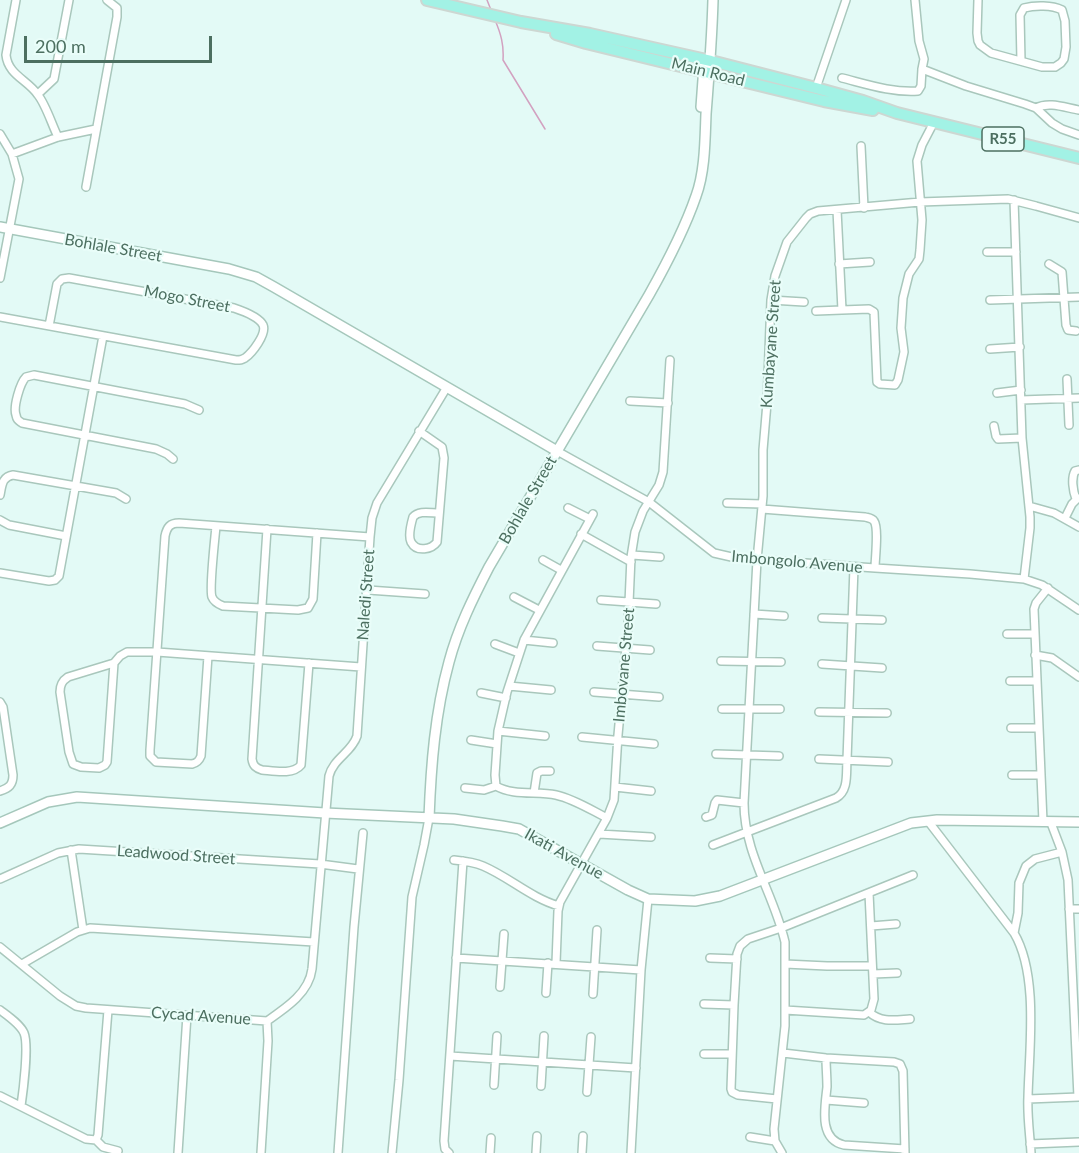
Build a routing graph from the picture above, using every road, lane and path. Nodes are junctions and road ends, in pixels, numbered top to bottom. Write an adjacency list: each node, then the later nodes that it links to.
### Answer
1 (16, 0): 15 (street)
2 (69, 0): 15 (street)
3 (107, 0): 20 (street)
4 (427, 0): 11 (main road, Main Road / R55)
5 (707, 0): 11 (street, Bohlale Street)
6 (713, 0): 11 (street, Bohlale Street)
7 (846, 0): 14 (street)
8 (915, 0): 12 (street)
9 (978, 0): 10 (street)
10 (1021, 60): 10 (street)
11 (707, 66): 14 (main road, Main Road / R55); 18 (main road, Main Road / R55); 71 (street, Bohlale Street)
12 (922, 69): 13 (street); 16 (street)
13 (842, 78)
14 (816, 88): 18 (main road, Main Road / R55)
15 (38, 94): 23 (street)
16 (1036, 108): 17 (street); 22 (street)
17 (1079, 110)
18 (897, 113): 19 (main road, Main Road / R55)
19 (934, 122): 26 (main road, Main Road / R55); 29 (street)
20 (96, 129): 23 (street); 27 (street)
21 (0, 134): 25 (street)
22 (1079, 135)
23 (58, 137): 25 (street)
24 (861, 146): 30 (street)
25 (12, 154): 33 (street)
26 (1076, 156)
27 (86, 187)
28 (1014, 200): 29 (street, Kumbayane Street); 32 (street, Kumbayane Street); 35 (street)
29 (920, 202): 30 (street, Kumbayane Street); 46 (street)
30 (864, 208): 31 (street, Kumbayane Street)
31 (837, 210): 37 (street); 43 (street, Kumbayane Street)
32 (1079, 218)
33 (5, 228): 39 (street); 57 (street, Bohlale Street)
34 (987, 252): 35 (street)
35 (1016, 252): 42 (street)
36 (870, 262): 37 (street)
37 (839, 264): 46 (street)
38 (1049, 264): 41 (street)
39 (0, 278)
40 (1079, 297): 41 (street)
41 (1064, 298): 42 (street); 50 (street)
42 (1018, 299): 44 (street); 52 (street)
43 (771, 300): 45 (street); 80 (street, Kumbayane Street)
44 (990, 300)
45 (804, 302)
46 (842, 310): 47 (street)
47 (816, 311)
48 (0, 317): 49 (street, Mogo Street)
49 (49, 326): 51 (street, Mogo Street); 51 (street, Mogo Street)
50 (1076, 331)
51 (103, 336): 56 (street)
52 (1020, 347): 53 (street); 58 (street)
53 (990, 349)
54 (670, 360): 64 (street, Imbovane Street)
55 (1067, 379): 61 (street)
56 (93, 386): 65 (street); 69 (street); 69 (street)
57 (447, 387): 68 (street, Naledi Street); 71 (street, Imbongolo Avenue)
58 (1021, 390): 59 (street); 62 (street)
59 (997, 393)
60 (1079, 398): 61 (street)
61 (1068, 399): 62 (street); 66 (street)
62 (1021, 400): 70 (street)
63 (630, 401): 64 (street)
64 (668, 403): 78 (street, Imbovane Street)
65 (199, 410)
66 (1069, 425)
67 (994, 426): 70 (street)
68 (420, 431): 83 (street); 92 (street, Naledi Street)
69 (84, 435): 72 (street); 74 (street)
70 (1023, 438): 81 (street)
71 (557, 451): 78 (street, Imbongolo Avenue); 183 (street, Bohlale Street)
72 (173, 459)
73 (1079, 470): 76 (street)
74 (76, 485): 75 (street); 77 (street); 91 (street)
75 (0, 495)
76 (1078, 498): 84 (street)
77 (126, 500)
78 (649, 502): 94 (street, Imbovane Street); 96 (street, Imbongolo Avenue)
79 (727, 503): 80 (street)
80 (762, 506): 96 (street, Kumbayane Street); 98 (street)
81 (1029, 506): 84 (street); 101 (street)
82 (568, 508): 90 (street)
83 (439, 513): 83 (street)
84 (1065, 518): 87 (street)
85 (0, 520): 91 (street)
86 (216, 525): 88 (street); 109 (street); 125 (street)
87 (1079, 526)
88 (267, 530): 89 (street); 109 (street)
89 (318, 533): 92 (street); 109 (street)
90 (581, 534): 94 (street); 99 (street)
91 (66, 536): 100 (street)
92 (370, 537): 103 (street, Naledi Street)
93 (660, 557): 94 (street)
94 (631, 559): 107 (street, Imbovane Street)
95 (543, 560): 99 (street)
96 (757, 560): 97 (street, Imbongolo Avenue); 112 (street, Kumbayane Street)
97 (854, 567): 98 (street, Imbongolo Avenue); 115 (street)
98 (875, 568): 101 (street, Imbongolo Avenue)
99 (561, 570): 110 (street)
100 (0, 573)
101 (1024, 579): 102 (street, Imbongolo Avenue)
102 (1048, 588): 111 (street, Imbongolo Avenue); 118 (street)
103 (368, 590): 104 (street); 137 (street, Naledi Street)
104 (425, 594)
105 (514, 597): 110 (street)
106 (601, 600): 107 (street)
107 (629, 601): 108 (street); 123 (street, Imbovane Street)
108 (656, 604)
109 (263, 609): 129 (street)
110 (539, 610): 119 (street)
111 (1079, 610)
112 (754, 615): 113 (street); 131 (street, Kumbayane Street)
113 (784, 616)
114 (822, 618): 115 (street)
115 (852, 619): 116 (street); 136 (street)
116 (882, 620)
117 (1008, 634): 118 (street)
118 (1034, 634): 127 (street)
119 (524, 639): 120 (street); 126 (street)
120 (553, 643)
121 (495, 644): 126 (street)
122 (597, 646): 123 (street)
123 (626, 648): 124 (street); 146 (street, Imbovane Street)
124 (650, 650)
125 (157, 652): 128 (street); 128 (street); 133 (street)
126 (519, 653): 142 (street)
127 (1035, 655): 139 (street); 141 (street)
128 (208, 656): 129 (street)
129 (259, 660): 134 (street); 134 (street)
130 (722, 661): 131 (street)
131 (751, 661): 132 (street); 151 (street, Kumbayane Street)
132 (781, 662)
133 (114, 663): 133 (street)
134 (309, 663): 137 (street)
135 (822, 664): 136 (street)
136 (850, 666): 138 (street); 154 (street)
137 (361, 667): 181 (street, Naledi Street)
138 (882, 668)
139 (1079, 677)
140 (1010, 681): 141 (street)
141 (1036, 681): 157 (street)
142 (509, 686): 143 (street); 148 (street)
143 (551, 690)
144 (594, 692): 146 (street)
145 (481, 693): 148 (street)
146 (621, 694): 147 (street); 162 (street, Imbovane Street)
147 (659, 697)
148 (506, 698): 158 (street)
149 (0, 702): 178 (street)
150 (722, 709): 151 (street)
151 (749, 709): 152 (street); 166 (street, Kumbayane Street)
152 (780, 710)
153 (819, 712): 154 (street)
154 (849, 712): 155 (street); 169 (street)
155 (887, 713)
156 (1011, 728): 157 (street)
157 (1039, 728): 173 (street)
158 (498, 731): 159 (street); 163 (street)
159 (545, 735)
160 (582, 737): 162 (street)
161 (471, 740): 163 (street)
162 (617, 741): 164 (street); 175 (street, Imbovane Street)
163 (497, 744): 174 (street)
164 (654, 744)
165 (716, 754): 166 (street)
166 (747, 756): 167 (street); 180 (street, Kumbayane Street)
167 (779, 756)
168 (819, 759): 169 (street)
169 (847, 760): 170 (street); 189 (street)
170 (888, 762)
171 (550, 771): 179 (street)
172 (1012, 775): 173 (street)
173 (1041, 775): 188 (street)
174 (496, 786): 176 (street); 179 (street)
175 (615, 787): 177 (street); 184 (street, Imbovane Street)
176 (465, 788)
177 (651, 790)
178 (0, 791)
179 (534, 793): 184 (street)
180 (744, 803): 182 (street); 189 (street, Kumbayane Street)
181 (325, 813): 183 (street, Ikati Avenue); 187 (street, Ikati Avenue); 198 (street, Cycad Avenue)
182 (706, 817)
183 (429, 818): 199 (street, Ikati Avenue); 279 (street)
184 (607, 818): 191 (street, Imbovane Street)
185 (928, 821): 188 (street, Ikati Avenue); 203 (street, Ikati Avenue); 214 (street)
186 (1079, 822): 188 (street, Ikati Avenue)
187 (0, 823)
188 (1047, 823): 195 (street)
189 (747, 831): 193 (street); 203 (street, Kumbayane Street)
190 (363, 833): 200 (street)
191 (599, 834): 192 (street); 199 (street, Imbovane Street)
192 (651, 837)
193 (713, 845)
194 (71, 850): 198 (street, Leadwood Street); 202 (street, Leadwood Street); 212 (street)
195 (1062, 852): 207 (street); 214 (street)
196 (454, 860): 197 (street)
197 (463, 861): 206 (street); 219 (street)
198 (320, 864): 200 (street, Leadwood Street); 216 (street, Cycad Avenue)
199 (582, 864): 205 (street, Ikati Avenue); 206 (street, Imbovane Street)
200 (358, 869): 278 (street)
201 (913, 875): 204 (street)
202 (0, 879)
203 (762, 880): 205 (street, Ikati Avenue); 211 (street, Kumbayane Street)
204 (869, 892): 210 (street); 211 (street)
205 (648, 899): 227 (street)
206 (559, 906): 223 (street, Imbovane Street)
207 (1069, 909): 208 (street); 218 (street)
208 (1079, 909)
209 (896, 924): 210 (street)
210 (871, 926): 228 (street)
211 (782, 928): 221 (street); 225 (street, Kumbayane Street)
212 (83, 930): 216 (street); 224 (street)
213 (597, 930): 226 (street)
214 (1014, 933): 262 (street)
215 (504, 934): 222 (street)
216 (314, 942): 242 (street, Cycad Avenue)
217 (0, 947): 224 (street, Cycad Avenue)
218 (1075, 956): 233 (street)
219 (456, 958): 222 (street); 250 (street)
220 (710, 958): 221 (street)
221 (737, 959): 235 (street)
222 (502, 961): 223 (street); 230 (street)
223 (552, 963): 226 (street); 231 (street, Imbovane Street)
224 (22, 964): 237 (street, Cycad Avenue)
225 (785, 964): 228 (street); 238 (street, Kumbayane Street)
226 (596, 967): 227 (street); 232 (street)
227 (641, 970): 255 (street)
228 (872, 970): 229 (street); 239 (street)
229 (897, 973)
230 (500, 987)
231 (546, 993)
232 (594, 994)
233 (1076, 1002): 246 (street)
234 (704, 1004): 235 (street)
235 (734, 1005): 249 (street)
236 (0, 1010): 265 (street)
237 (108, 1010): 240 (street, Cycad Avenue); 270 (street)
238 (785, 1010): 239 (street); 247 (street, Kumbayane Street)
239 (869, 1012): 241 (street)
240 (187, 1015): 242 (street, Cycad Avenue); 276 (street)
241 (910, 1019)
242 (267, 1021): 277 (street)
243 (497, 1036): 252 (street)
244 (544, 1036): 253 (street)
245 (591, 1037): 254 (street)
246 (1077, 1049): 260 (street)
247 (783, 1053): 251 (street); 261 (street, Kumbayane Street)
248 (704, 1054): 249 (street)
249 (732, 1054): 261 (street)
250 (450, 1056): 252 (street); 280 (street)
251 (826, 1058): 263 (street); 275 (street)
252 (496, 1059): 253 (street); 256 (street)
253 (542, 1062): 254 (street); 257 (street)
254 (589, 1065): 255 (street); 258 (street)
255 (636, 1068): 284 (street)
256 (494, 1084)
257 (541, 1086)
258 (587, 1092)
259 (0, 1096): 265 (street)
260 (1078, 1097): 262 (street)
261 (777, 1099): 271 (street, Kumbayane Street)
262 (1028, 1099): 273 (street)
263 (826, 1100): 264 (street); 275 (street)
264 (864, 1103)
265 (21, 1106): 270 (street)
266 (537, 1136): 282 (street)
267 (583, 1136): 283 (street)
268 (750, 1137): 271 (street)
269 (490, 1138): 281 (street)
270 (93, 1140): 274 (street)
271 (775, 1141): 285 (street)
272 (1079, 1142): 273 (street)
273 (1030, 1144): 286 (street)
274 (118, 1151)
275 (905, 1151)
276 (178, 1153)
277 (261, 1153)
278 (338, 1153)
279 (392, 1153)
280 (449, 1153)
281 (490, 1153)
282 (536, 1153)
283 (582, 1153)
284 (631, 1153)
285 (782, 1153)
286 (1030, 1153)

